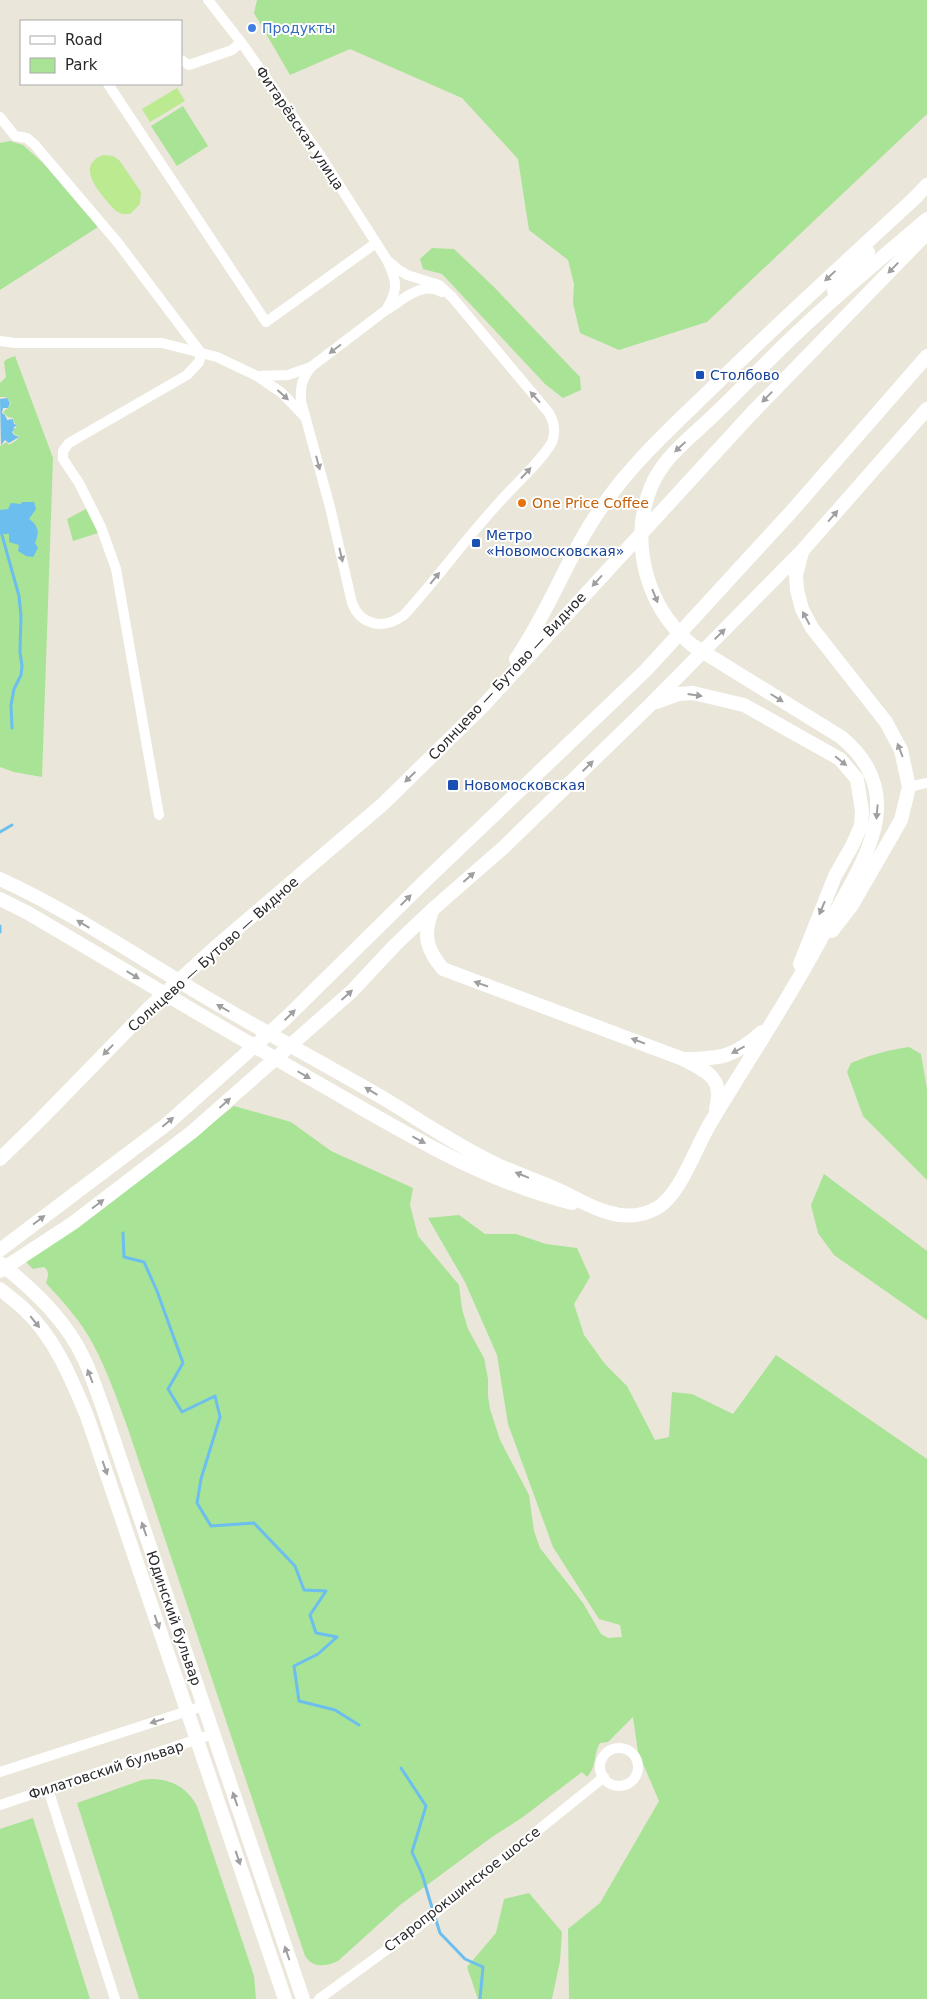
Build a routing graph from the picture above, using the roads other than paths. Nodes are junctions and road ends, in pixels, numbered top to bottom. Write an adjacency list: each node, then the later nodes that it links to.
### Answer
1 (208, 0): 2 (street, Фитарёвская улица)
2 (241, 42): 3 (street); 10 (street, Фитарёвская улица)
3 (182, 61)
4 (109, 85): 10 (street)
5 (0, 117): 16 (street)
6 (927, 185): 7 (main road)
7 (917, 196): 14 (main road); 23 (main road, one-way to 23)
8 (927, 219): 14 (main road)
9 (927, 234): 23 (main road, Солнцево — Бутово — Видное, one-way to 23)
10 (376, 243): 11 (street, Фитарёвская улица)
11 (388, 260): 12 (street); 13 (street)
12 (452, 297): 13 (street); 21 (street, one-way to 12)
13 (386, 310): 18 (street, one-way to 18)
14 (799, 331): 31 (main road, one-way to 31)
15 (0, 341): 16 (street)
16 (201, 353): 19 (street); 27 (street)
17 (927, 356): 38 (main road, one-way to 17)
18 (311, 367): 19 (street); 21 (street)
19 (257, 376): 21 (street, one-way to 21)
20 (927, 410): 22 (main road, one-way to 20)
21 (306, 418)
22 (802, 551): 24 (main road, one-way to 22); 26 (main road, one-way to 22)
23 (483, 706): 36 (main road, Солнцево — Бутово — Видное, one-way to 36)
24 (649, 706): 30 (main road, one-way to 24); 32 (main road, one-way to 32)
25 (927, 782): 26 (street)
26 (909, 787): 31 (main road)
27 (160, 816)
28 (0, 879): 37 (main road, one-way to 28)
29 (0, 899): 37 (main road, one-way to 37)
30 (433, 909): 34 (main road, one-way to 30); 40 (main road, one-way to 30)
31 (809, 961): 32 (main road)
32 (784, 1005): 33 (main road)
33 (776, 1020): 34 (main road, one-way to 34); 35 (main road)
34 (684, 1059): 35 (main road)
35 (713, 1119): 37 (main road)
36 (0, 1159)
37 (598, 1210)
38 (0, 1250)
39 (0, 1264): 42 (main road, Юдинский бульвар, one-way to 39)
40 (0, 1271)
41 (0, 1289): 43 (main road, Юдинский бульвар, one-way to 43)
42 (203, 1706): 43 (street); 44 (main road, Юдинский бульвар)
43 (188, 1711): 45 (main road, Юдинский бульвар); 46 (street, one-way to 46)
44 (213, 1734): 45 (street, Филатовский бульвар); 52 (main road, Юдинский бульвар, one-way to 44)
45 (198, 1740): 48 (street, Филатовский бульвар); 51 (main road, Юдинский бульвар, one-way to 51)
46 (0, 1772)
47 (604, 1777): 53 (street, Старопрокшинское шоссе)
48 (48, 1789): 49 (street, Филатовский бульвар); 50 (street)
49 (0, 1806)
50 (115, 1999)
51 (285, 1999)
52 (303, 1999)
53 (319, 1999)

